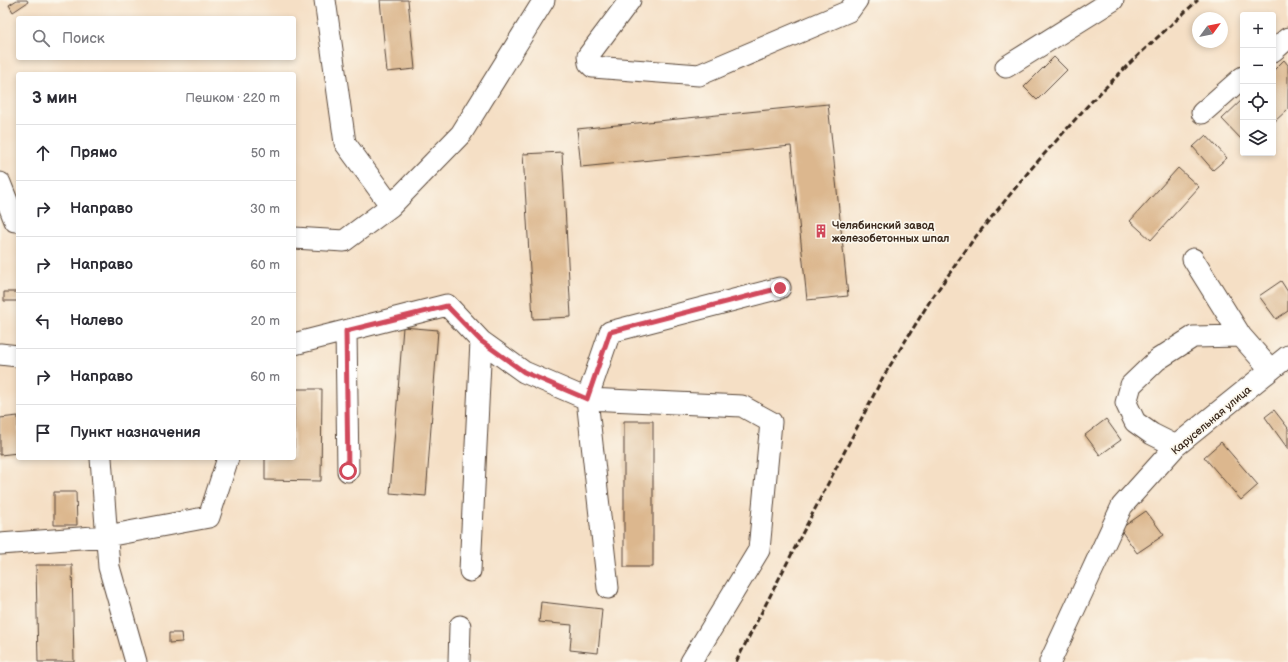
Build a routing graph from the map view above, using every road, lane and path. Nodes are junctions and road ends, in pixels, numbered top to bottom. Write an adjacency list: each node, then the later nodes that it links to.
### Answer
1 (325, 0): 12 (street)
2 (544, 0): 12 (street)
3 (630, 0): 4 (street)
4 (857, 0)
5 (1113, 0): 8 (street)
6 (1288, 38): 7 (street)
7 (1276, 48)
8 (1006, 67)
9 (1240, 80): 10 (street)
10 (1202, 113)
11 (0, 183): 13 (street)
12 (391, 206): 14 (street)
13 (16, 221)
14 (296, 238)
15 (1193, 259): 18 (street)
16 (780, 288): 25 (street)
17 (346, 331): 19 (street); 20 (street); 29 (street)
18 (1241, 336): 24 (street); 26 (street)
19 (481, 341): 25 (street); 32 (street)
20 (296, 344)
21 (0, 354): 22 (street)
22 (16, 356)
23 (1288, 356): 24 (street, Карусельная улица)
24 (1271, 370): 26 (street, Карусельная улица)
25 (587, 399): 33 (street); 37 (street)
26 (1176, 446): 38 (street, Карусельная улица)
27 (101, 460): 30 (street)
28 (227, 460): 30 (street)
29 (348, 471)
30 (107, 536): 31 (street); 35 (street)
31 (0, 544)
32 (470, 571)
33 (608, 588)
34 (460, 626): 36 (street)
35 (136, 662)
36 (459, 662)
37 (691, 662)
38 (1050, 662)

